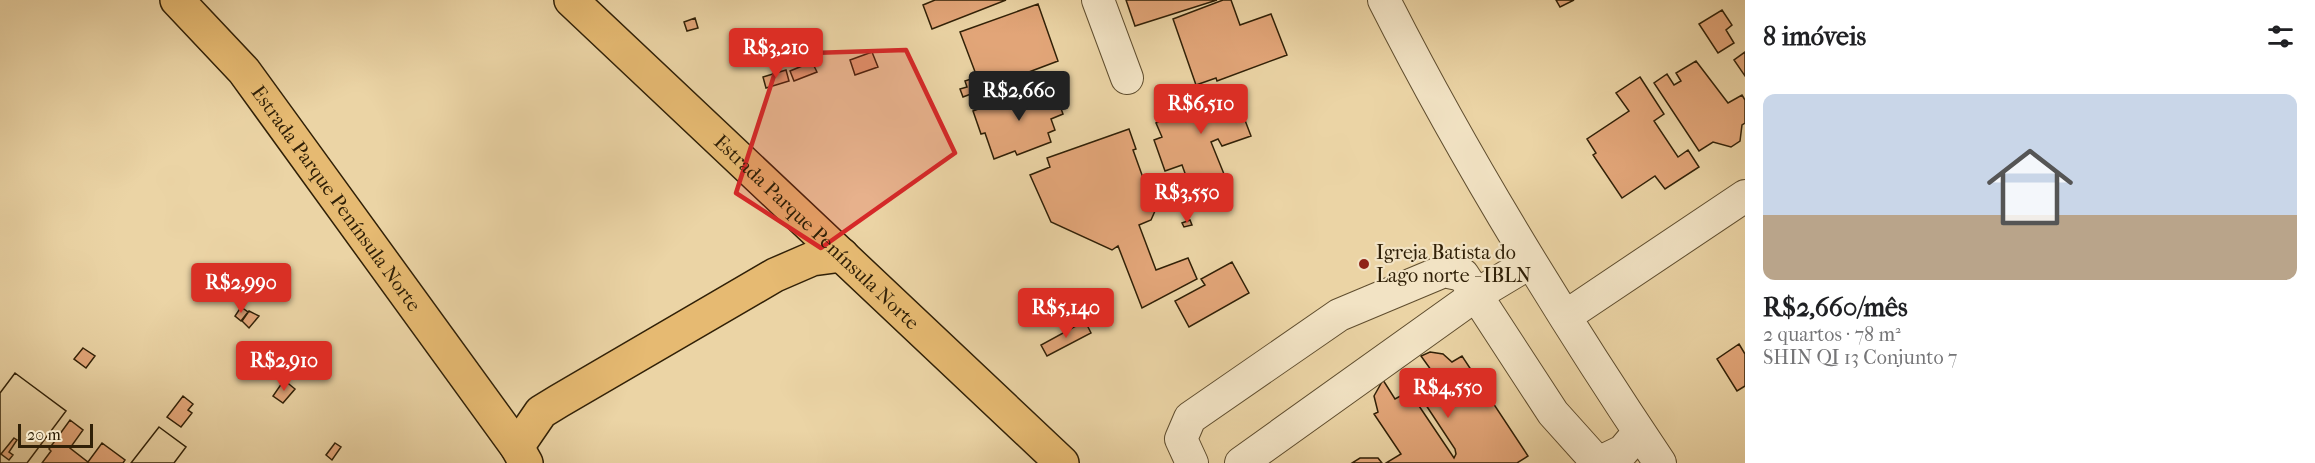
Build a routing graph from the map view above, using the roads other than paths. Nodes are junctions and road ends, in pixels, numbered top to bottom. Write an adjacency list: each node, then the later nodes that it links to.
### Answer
1 (177, 0): 12 (main road, Estrada Parque Península Norte)
2 (571, 0): 7 (main road, Estrada Parque Península Norte)
3 (1098, 0): 5 (street)
4 (1384, 0): 8 (street)
5 (1127, 78)
6 (1745, 196): 10 (street)
7 (842, 255): 12 (main road); 13 (main road, Estrada Parque Península Norte)
8 (1531, 262): 9 (street); 10 (street)
9 (1476, 295): 14 (street); 15 (street); 16 (street)
10 (1566, 316): 11 (street)
11 (1639, 432): 16 (street); 17 (street)
12 (521, 455)
13 (1062, 463)
14 (1192, 463)
15 (1240, 463)
16 (1598, 463)
17 (1660, 463)

